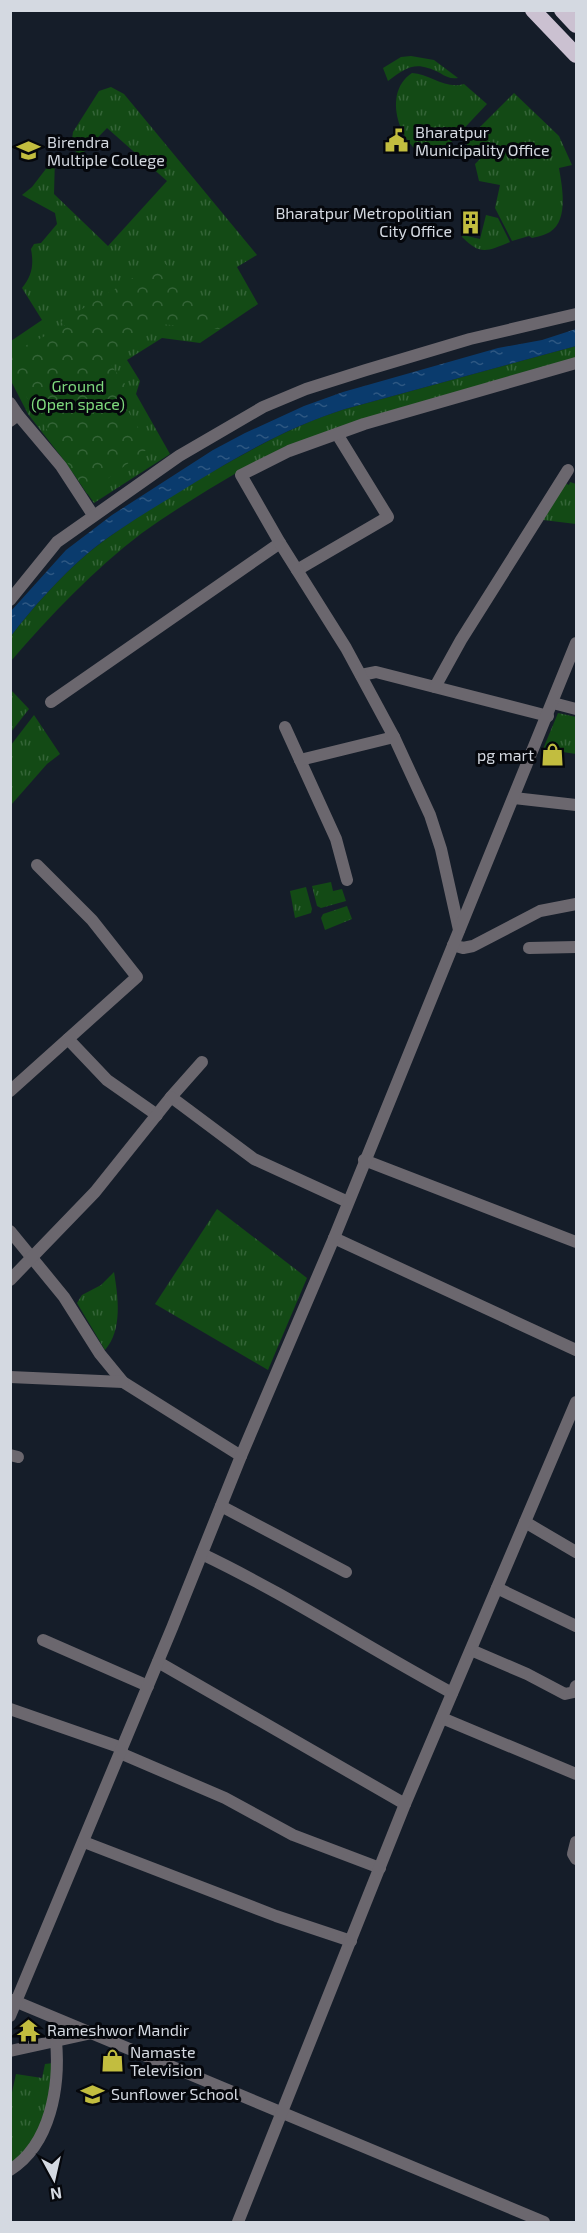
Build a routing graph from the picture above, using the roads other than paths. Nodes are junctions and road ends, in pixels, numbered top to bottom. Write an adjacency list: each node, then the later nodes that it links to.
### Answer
1 (533, 10): 4 (highway)
2 (562, 10): 3 (highway)
3 (576, 25)
4 (576, 55)
5 (576, 315): 11 (street)
6 (576, 363): 9 (street)
7 (10, 403): 8 (street)
8 (14, 418): 11 (street)
9 (337, 434): 12 (street); 13 (street)
10 (568, 470): 17 (street)
11 (93, 515): 14 (street)
12 (280, 543): 13 (street); 18 (street)
13 (297, 570): 16 (street)
14 (10, 600)
15 (576, 643): 19 (street)
16 (361, 675): 17 (street); 23 (street)
17 (435, 687): 21 (street)
18 (51, 702)
19 (553, 703): 20 (street); 21 (street)
20 (576, 709)
21 (548, 716): 25 (street)
22 (285, 727): 24 (street)
23 (394, 737): 24 (street); 30 (street)
24 (300, 760): 28 (street)
25 (514, 798): 26 (street); 30 (street)
26 (576, 805)
27 (36, 865): 34 (street)
28 (347, 879)
29 (576, 904): 31 (street)
30 (459, 931): 31 (street)
31 (453, 945): 39 (street)
32 (576, 947): 33 (street)
33 (529, 948)
34 (69, 1039): 36 (street); 38 (street)
35 (202, 1062): 37 (street)
36 (10, 1091)
37 (171, 1097): 38 (street); 40 (street)
38 (157, 1115): 44 (street)
39 (364, 1160): 40 (street); 43 (street)
40 (348, 1202): 42 (street)
41 (10, 1231): 44 (street)
42 (334, 1238): 46 (street); 50 (street)
43 (576, 1242)
44 (32, 1257): 45 (street); 48 (street)
45 (10, 1280)
46 (576, 1350)
47 (10, 1377): 48 (street)
48 (123, 1382): 50 (street)
49 (576, 1401): 52 (street)
50 (241, 1456): 51 (street)
51 (221, 1506): 54 (street); 55 (street)
52 (525, 1522): 53 (street); 56 (street)
53 (576, 1552)
54 (202, 1554): 60 (street); 63 (street)
55 (346, 1572)
56 (497, 1588): 57 (street); 59 (street)
57 (576, 1626)
58 (43, 1640): 61 (street)
59 (471, 1650): 62 (street); 63 (street)
60 (158, 1662): 61 (street); 68 (street)
61 (148, 1686): 66 (street)
62 (576, 1686)
63 (452, 1693): 65 (street)
64 (10, 1709): 66 (street)
65 (442, 1718): 67 (street); 68 (street)
66 (121, 1751): 69 (street); 72 (street)
67 (576, 1774)
68 (405, 1804): 72 (street)
69 (84, 1842): 73 (street); 74 (street)
70 (576, 1842): 71 (street)
71 (576, 1859)
72 (380, 1868): 73 (street)
73 (351, 1941): 79 (street)
74 (14, 2001): 75 (street); 76 (street)
75 (10, 2016)
76 (93, 2033): 77 (street); 79 (street)
77 (56, 2041): 78 (street); 80 (street)
78 (10, 2051)
79 (282, 2112): 81 (street); 82 (street)
80 (10, 2170)
81 (238, 2223)
82 (544, 2223)

